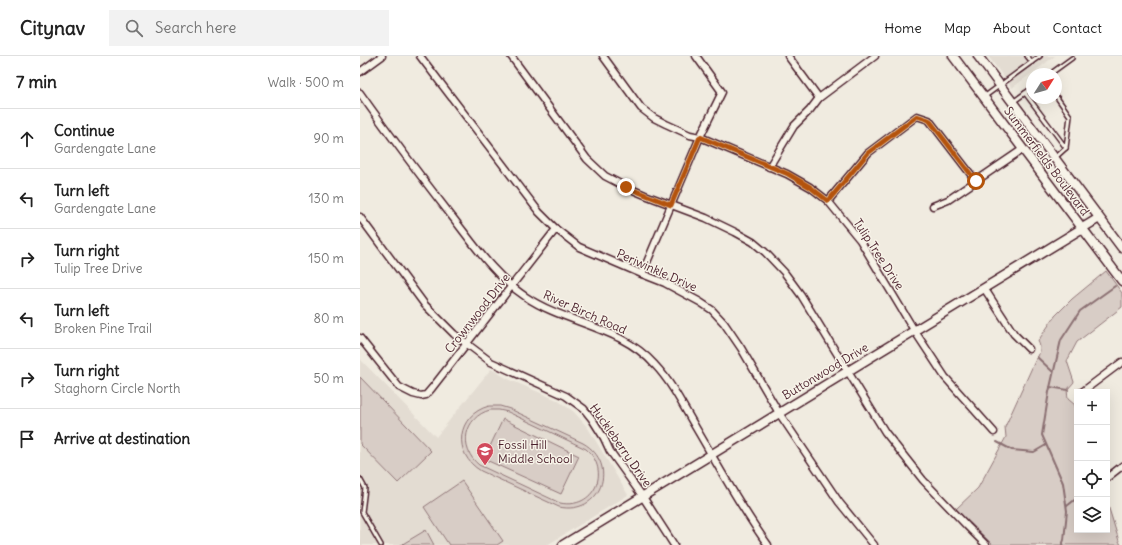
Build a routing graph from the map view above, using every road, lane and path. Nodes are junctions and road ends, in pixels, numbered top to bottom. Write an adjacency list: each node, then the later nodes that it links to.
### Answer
1 (382, 56): 15 (street)
2 (420, 56): 36 (street, Periwinkle Drive)
3 (511, 56): 31 (street)
4 (603, 56): 24 (street, Tulip Tree Drive)
5 (696, 56): 24 (street)
6 (788, 56): 20 (street)
7 (875, 56): 20 (street)
8 (953, 56): 19 (street, Summerfields Boulevard)
9 (978, 56): 16 (street, Summerfields Boulevard)
10 (1027, 56): 13 (lane)
11 (1040, 56): 13 (lane)
12 (1072, 58): 14 (lane)
13 (1032, 62): 16 (lane)
14 (1058, 68)
15 (360, 72)
16 (1000, 85): 19 (lane); 21 (street, Summerfields Boulevard)
17 (360, 93): 40 (street, River Birch Road)
18 (1026, 93): 21 (lane)
19 (984, 97): 26 (street, Summerfields Boulevard)
20 (819, 98): 28 (street)
21 (1012, 102): 27 (street, Summerfields Boulevard)
22 (1034, 104): 25 (lane)
23 (1062, 104): 25 (lane)
24 (700, 137): 28 (street, Tulip Tree Drive); 31 (street)
25 (1066, 148): 27 (lane)
26 (1023, 149): 29 (street); 35 (street, Summerfields Boulevard)
27 (1054, 158): 34 (street, Summerfields Boulevard)
28 (769, 167): 30 (street, Tulip Tree Drive)
29 (976, 181): 30 (street); 32 (street)
30 (828, 201): 42 (street, Tulip Tree Drive)
31 (671, 205): 38 (street); 47 (street)
32 (933, 206)
33 (360, 217): 44 (street, Huckleberry Drive)
34 (1099, 218): 35 (street, Buttonwood Drive); 37 (street, Summerfields Boulevard)
35 (1082, 228): 39 (street, Summerfields Boulevard); 41 (street, Buttonwood Drive)
36 (556, 229): 38 (street, Periwinkle Drive); 40 (street, Crownwood Drive)
37 (1122, 248)
38 (642, 274): 49 (street, Periwinkle Drive)
39 (1122, 281)
40 (512, 286): 44 (street, Crownwood Drive); 51 (street, River Birch Road)
41 (984, 288): 42 (street, Buttonwood Drive); 45 (street)
42 (914, 330): 47 (street, Buttonwood Drive); 50 (street, Tulip Tree Drive)
43 (360, 338): 44 (street, Crownwood Drive)
44 (467, 344): 55 (street, Huckleberry Drive)
45 (1029, 349)
46 (1122, 362): 48 (street)
47 (847, 371): 49 (street, Buttonwood Drive); 61 (street)
48 (1086, 389)
49 (779, 413): 51 (street, Buttonwood Drive); 60 (street, Periwinkle Drive)
50 (994, 432)
51 (711, 454): 55 (street, Buttonwood Drive); 59 (street, River Birch Road)
52 (1122, 466): 53 (street)
53 (1110, 475)
54 (360, 480): 56 (lane)
55 (642, 496): 57 (street, Buttonwood Drive); 58 (street, Huckleberry Drive)
56 (381, 545)
57 (563, 545)
58 (674, 545)
59 (768, 545)
60 (874, 545)
61 (986, 545)

